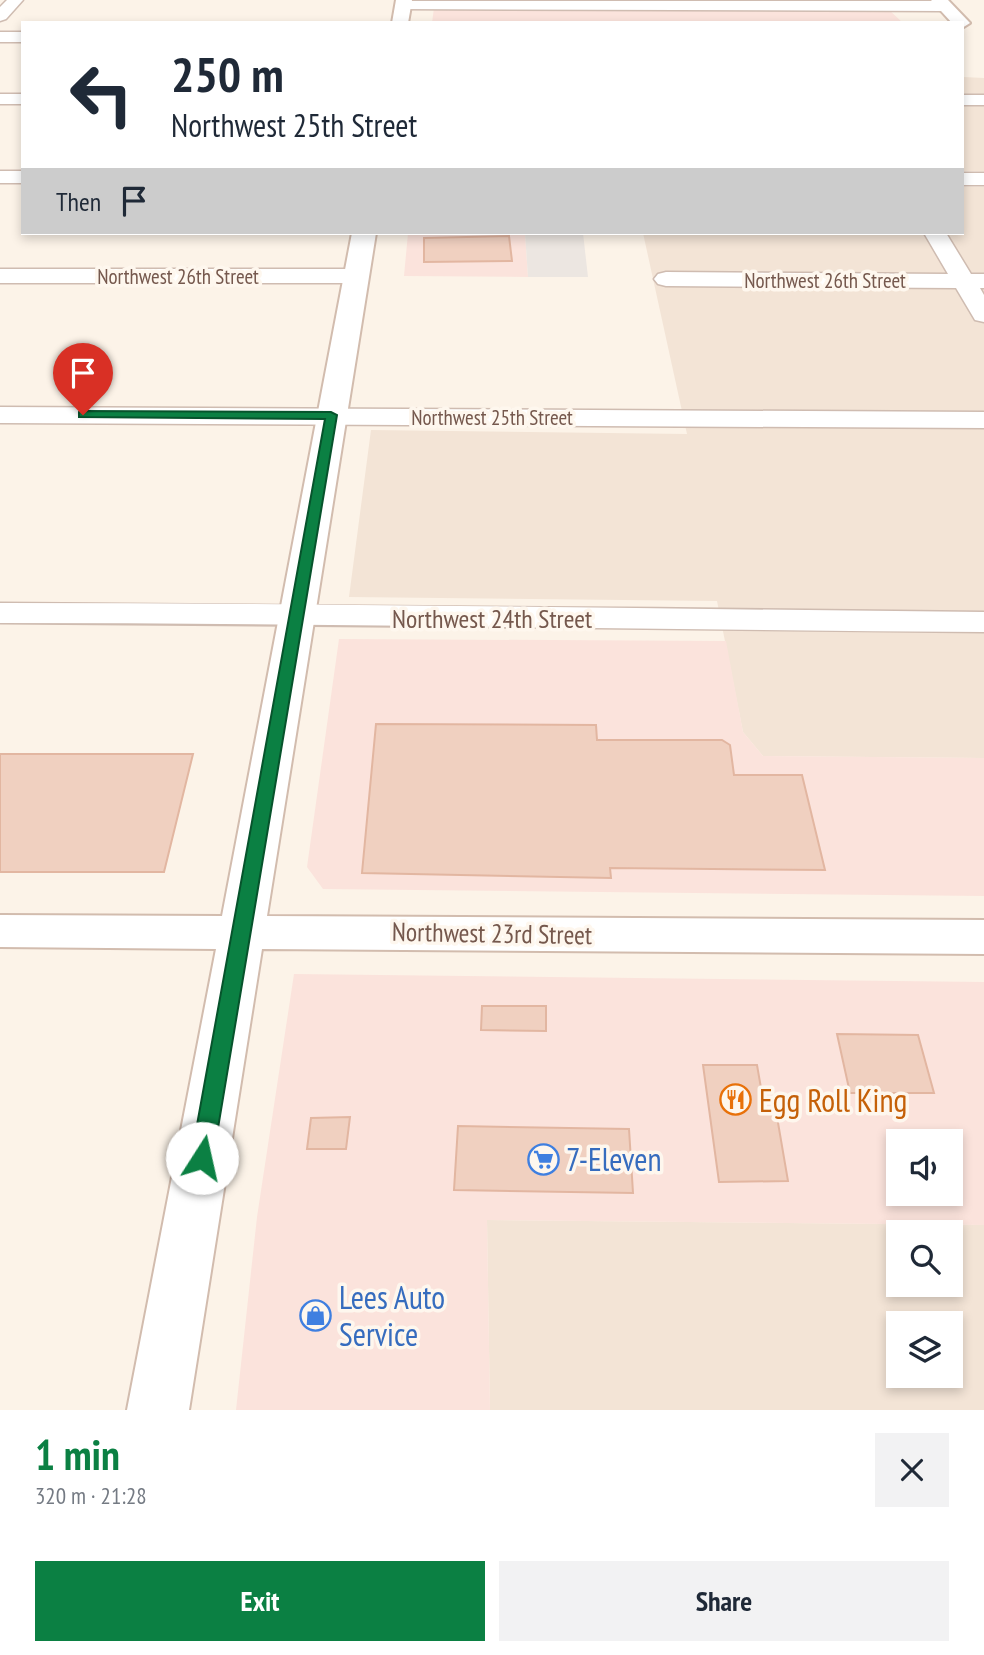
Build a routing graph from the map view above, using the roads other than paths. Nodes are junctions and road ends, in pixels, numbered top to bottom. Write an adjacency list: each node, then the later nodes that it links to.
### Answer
1 (15, 0): 4 (street)
2 (941, 3): 3 (street); 5 (main road)
3 (402, 10)
4 (0, 16)
5 (961, 21)
6 (0, 37): 7 (street)
7 (21, 37)
8 (0, 99): 9 (street)
9 (21, 99)
10 (964, 100): 11 (street)
11 (984, 100)
12 (0, 177): 13 (street)
13 (21, 177)
14 (964, 179): 15 (street)
15 (984, 179)
16 (364, 235): 19 (main road)
17 (937, 235): 21 (street)
18 (0, 276): 19 (street, Northwest 26th Street)
19 (357, 276): 24 (main road)
20 (666, 279): 21 (street, Northwest 26th Street)
21 (974, 281): 22 (street)
22 (984, 315)
23 (0, 415): 24 (street, Northwest 25th Street)
24 (331, 415): 25 (street, Northwest 25th Street); 27 (main road)
25 (984, 420)
26 (0, 613): 27 (street, Northwest 24th Street)
27 (298, 615): 28 (street, Northwest 24th Street); 29 (main road)
28 (984, 622)
29 (241, 931): 30 (main road, Northwest 23rd Street); 31 (main road, Northwest 23rd Street); 32 (main road)
30 (0, 932)
31 (984, 937)
32 (158, 1410)

